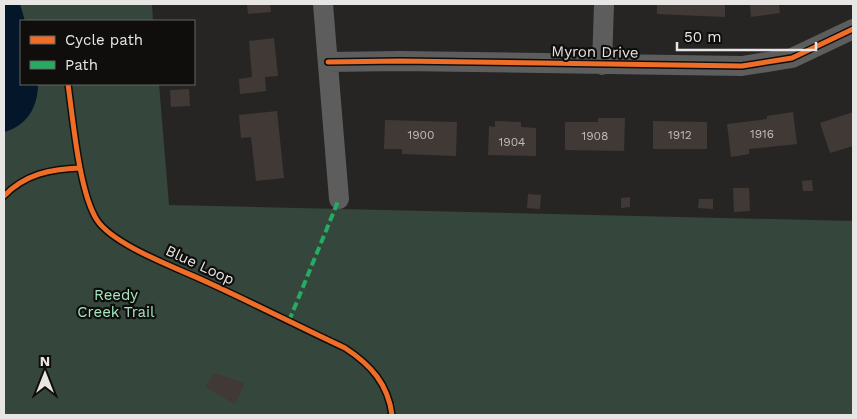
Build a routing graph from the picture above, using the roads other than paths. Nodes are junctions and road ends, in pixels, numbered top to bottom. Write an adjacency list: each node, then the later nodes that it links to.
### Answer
1 (323, 4): 4 (street)
2 (604, 4): 5 (street)
3 (853, 29): 5 (street, Myron Drive)
4 (328, 62): 5 (street, Myron Drive); 6 (street)
5 (602, 65)
6 (339, 199)

